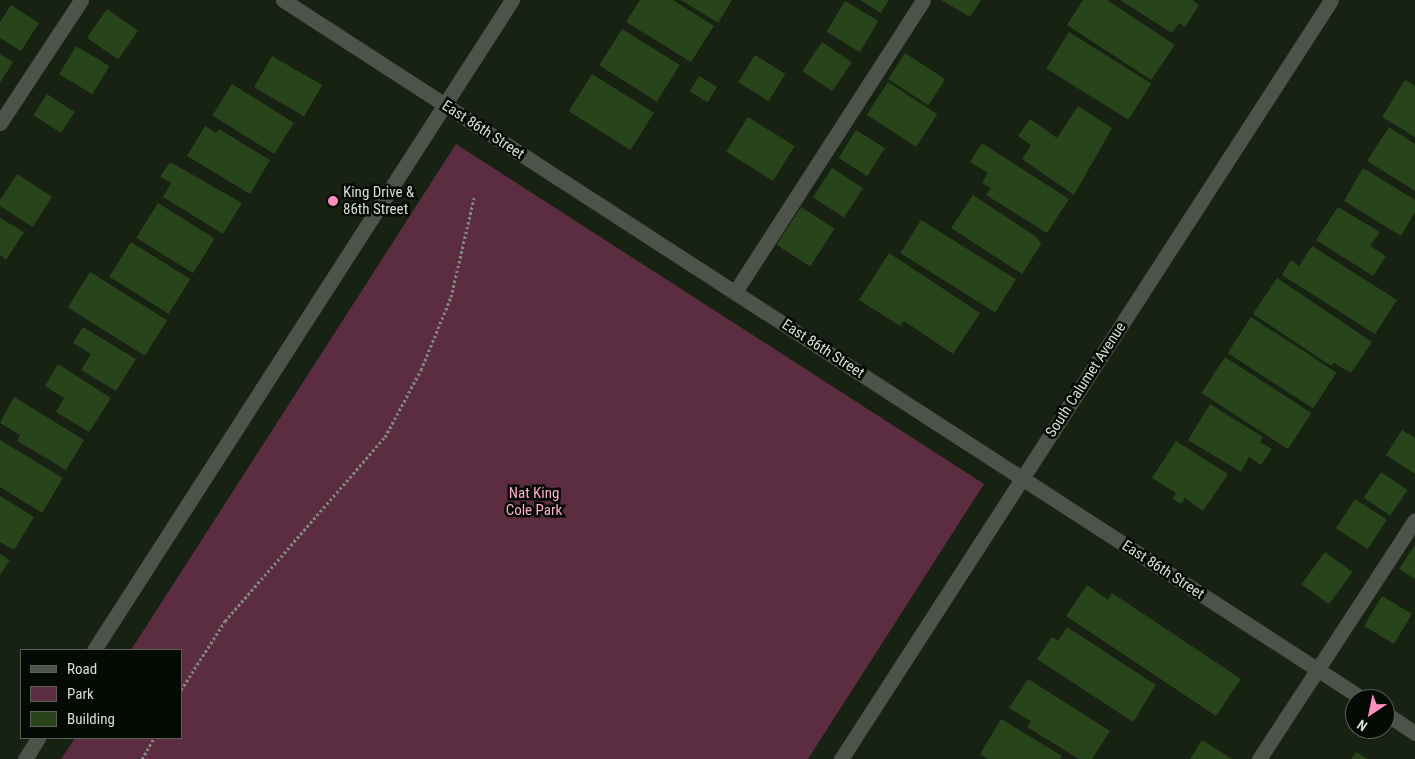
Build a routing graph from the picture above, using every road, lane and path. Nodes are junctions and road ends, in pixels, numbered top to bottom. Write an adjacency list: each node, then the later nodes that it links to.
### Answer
1 (80, 0): 7 (street)
2 (282, 0): 6 (street, East 86th Street)
3 (512, 0): 6 (street)
4 (923, 0): 9 (street)
5 (1331, 0): 10 (street, South Calumet Avenue)
6 (445, 105): 9 (street, East 86th Street); 12 (street)
7 (0, 123)
8 (474, 198): 14 (path)
9 (735, 292): 10 (street, East 86th Street)
10 (1022, 479): 13 (street, East 86th Street); 22 (street, South Calumet Avenue)
11 (1415, 520): 13 (street)
12 (95, 649)
13 (1318, 670): 15 (street, East 86th Street); 23 (street)
14 (182, 688)
15 (1347, 689)
16 (1395, 720): 17 (street)
17 (1415, 733)
18 (37, 739): 20 (street)
19 (153, 739): 21 (path)
20 (24, 759)
21 (142, 759)
22 (841, 759)
23 (1259, 759)

